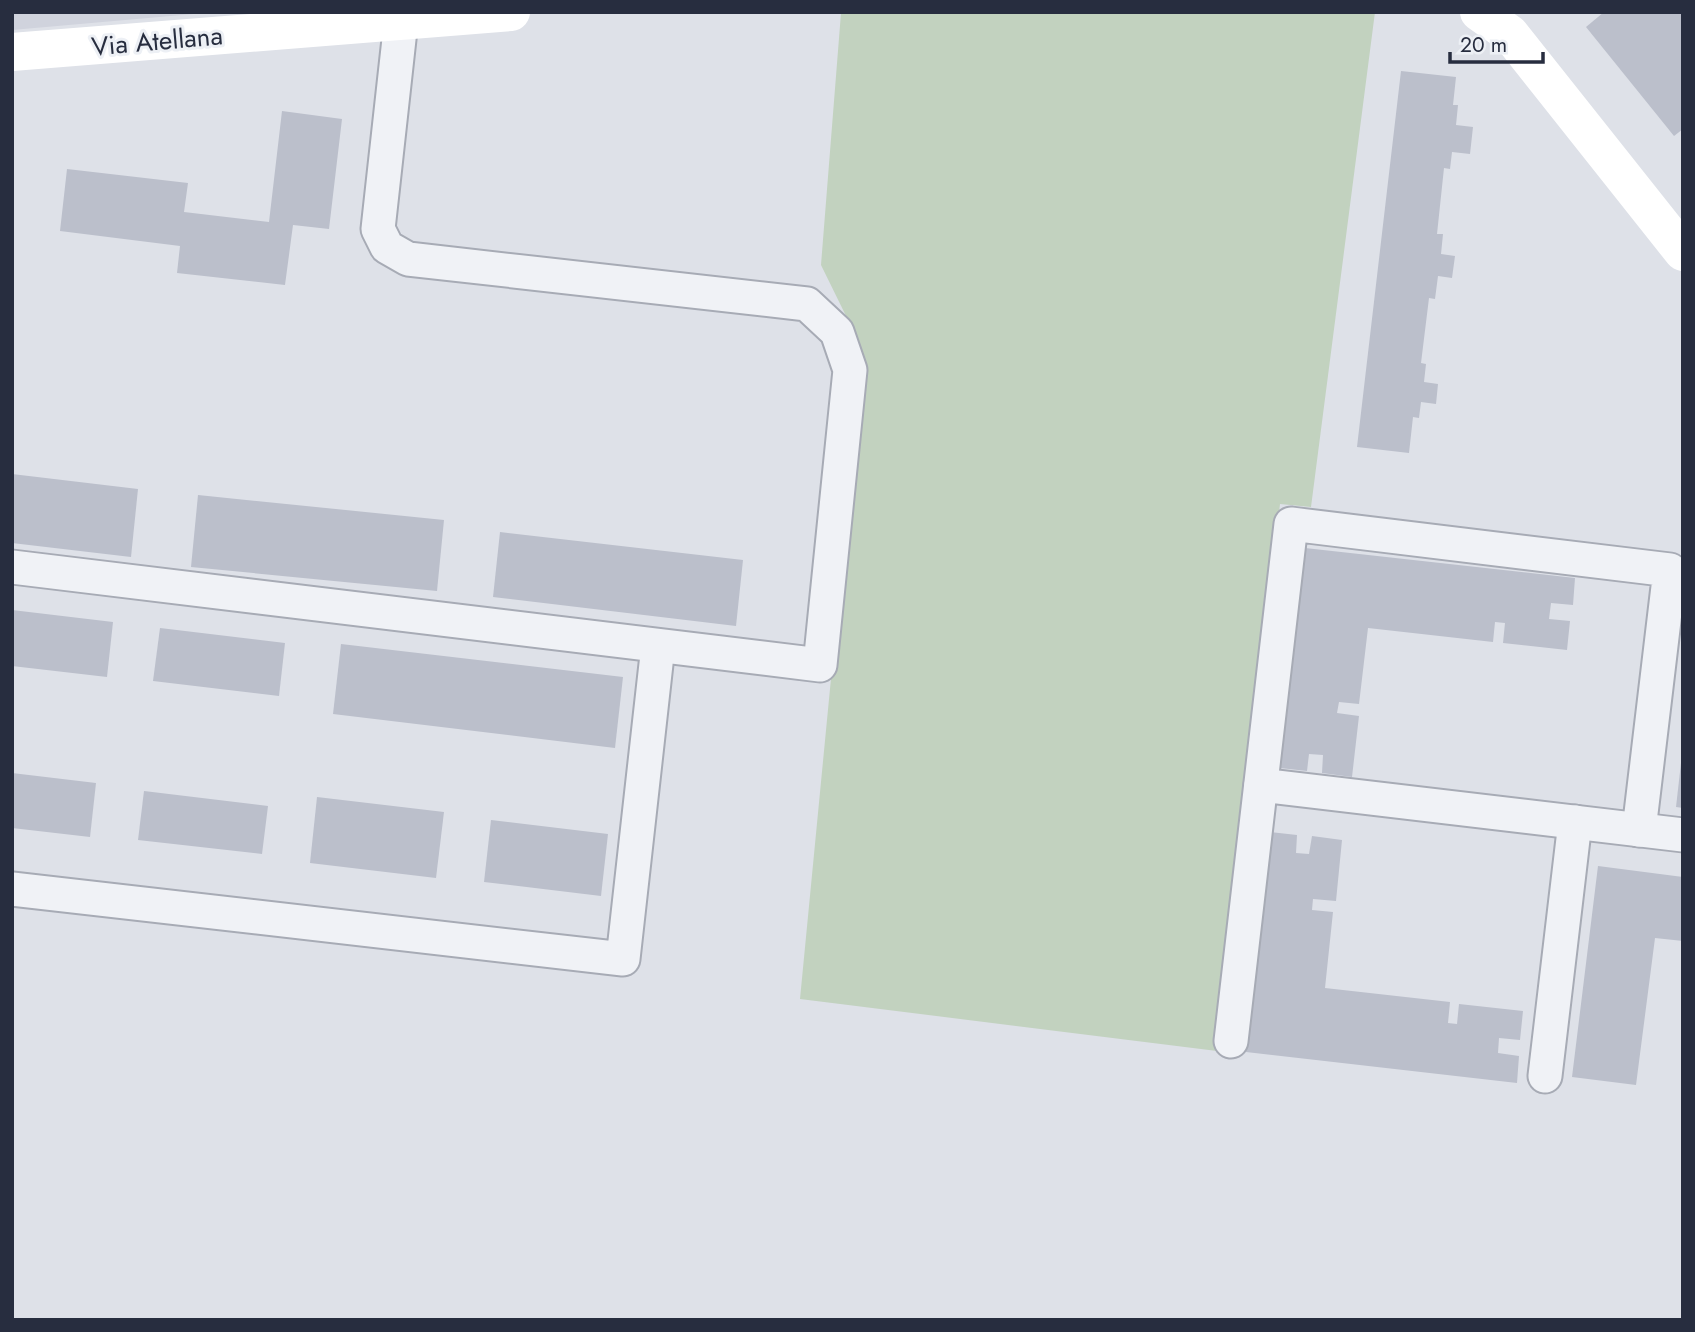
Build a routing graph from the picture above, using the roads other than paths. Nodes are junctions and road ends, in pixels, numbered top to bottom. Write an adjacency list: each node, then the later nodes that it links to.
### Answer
1 (511, 12): 3 (main road, Via Atellana)
2 (1479, 12): 4 (main road)
3 (401, 21): 5 (main road, Via Atellana); 8 (street)
4 (1506, 23): 6 (main road)
5 (12, 52)
6 (1683, 252)
7 (12, 567): 8 (street)
8 (658, 646): 13 (street)
9 (1261, 785): 10 (street); 11 (street); 14 (street)
10 (1575, 822): 11 (street); 15 (street)
11 (1639, 830): 12 (street)
12 (1683, 835)
13 (12, 889)
14 (1231, 1041)
15 (1545, 1076)

